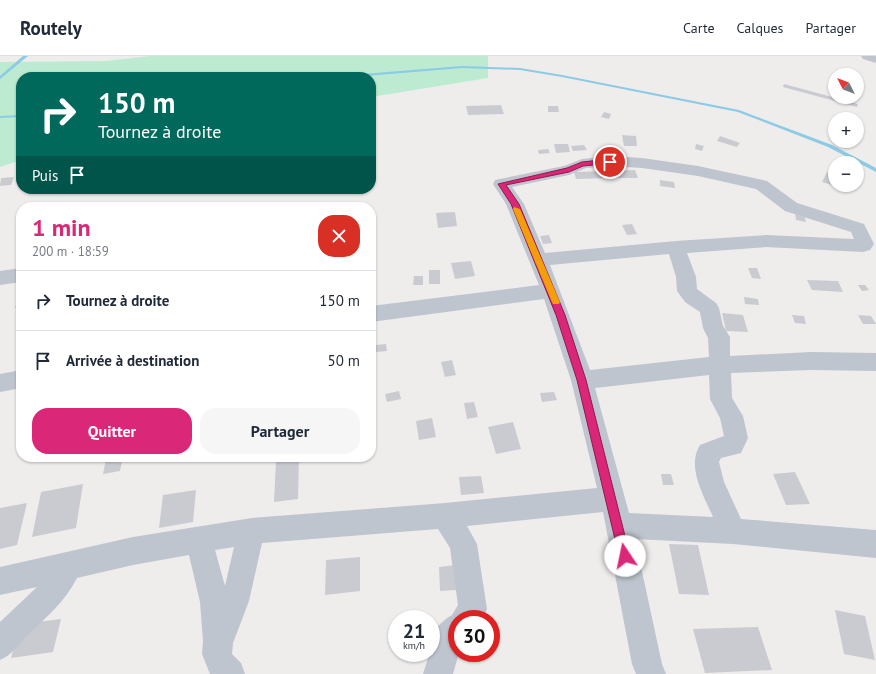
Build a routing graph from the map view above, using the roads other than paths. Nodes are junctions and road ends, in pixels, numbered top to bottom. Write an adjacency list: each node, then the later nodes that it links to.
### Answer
1 (868, 56): 2 (street)
2 (876, 59)
3 (676, 247): 4 (street); 4 (street); 10 (street)
4 (538, 260): 7 (street)
5 (16, 276): 6 (street)
6 (0, 278)
7 (552, 291): 8 (street); 12 (street)
8 (376, 313)
9 (876, 362): 10 (street)
10 (719, 365): 12 (street); 17 (street)
11 (16, 380): 13 (street)
12 (582, 380): 14 (street)
13 (0, 383)
14 (615, 512): 15 (street); 17 (street); 28 (street)
15 (445, 516): 16 (street); 22 (street)
16 (252, 531): 18 (street); 23 (street)
17 (733, 531): 19 (street)
18 (198, 540): 20 (street); 23 (street)
19 (876, 544)
20 (68, 567): 21 (street); 25 (street)
21 (0, 581)
22 (473, 610)
23 (218, 641): 26 (street)
24 (448, 643): 27 (street)
25 (0, 646)
26 (230, 674)
27 (438, 674)
28 (651, 674)

